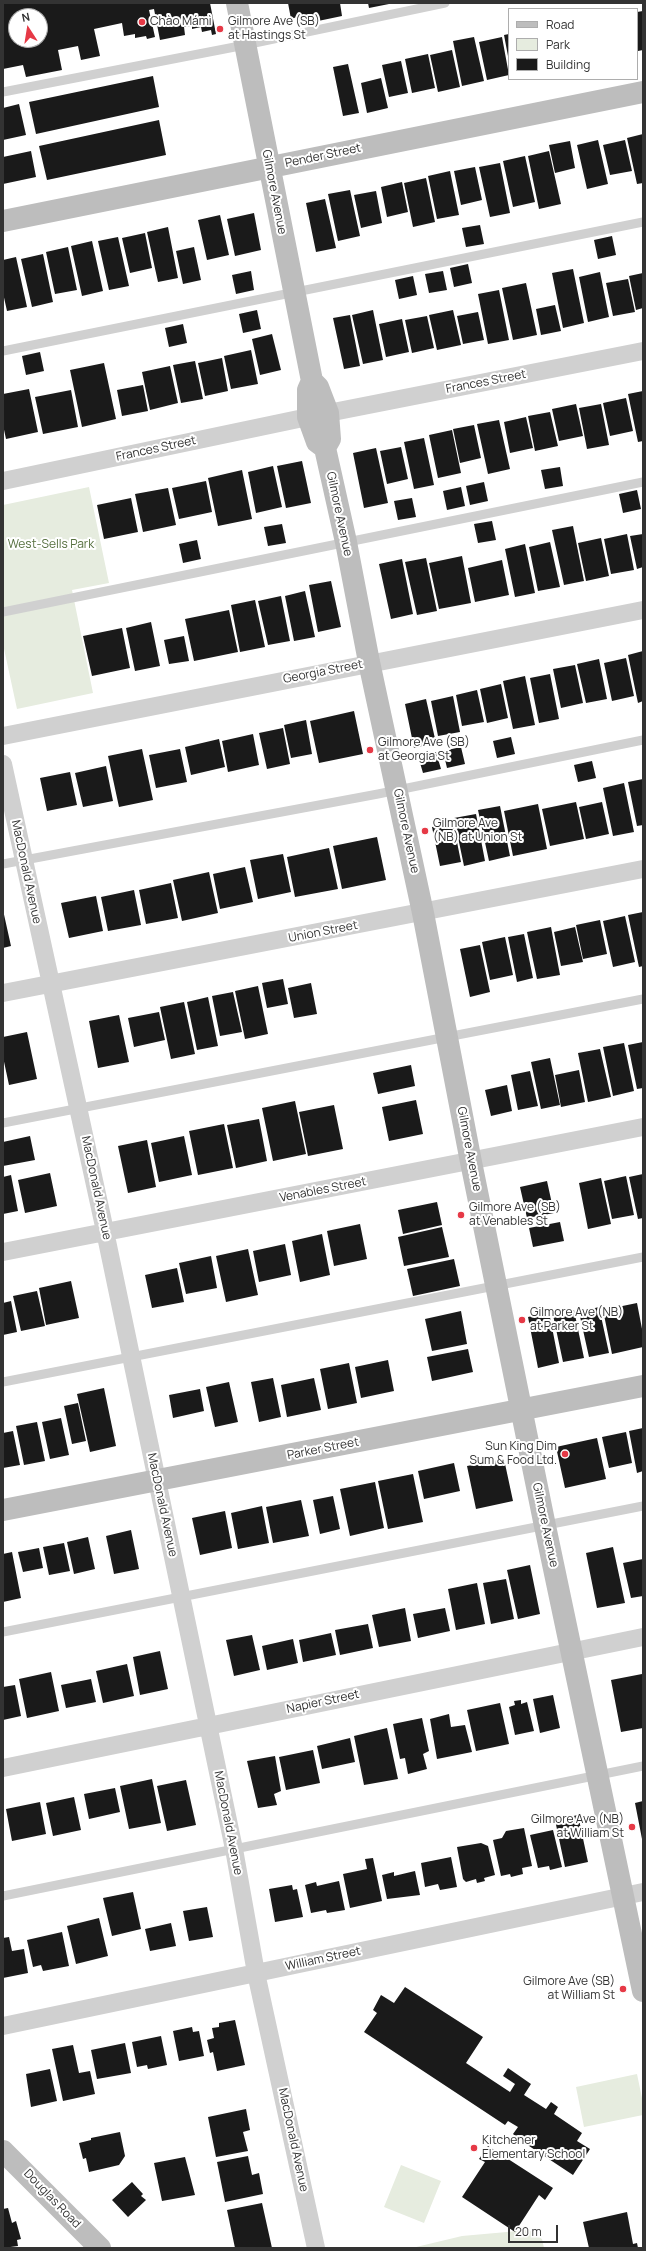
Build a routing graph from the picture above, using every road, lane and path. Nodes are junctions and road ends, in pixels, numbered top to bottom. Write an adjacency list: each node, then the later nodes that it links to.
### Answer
1 (237, 3): 3 (street, Gilmore Avenue)
2 (445, 3): 3 (lane)
3 (245, 45): 4 (lane); 6 (street, Gilmore Avenue)
4 (3, 92)
5 (643, 92): 6 (street, Pender Street)
6 (269, 167): 7 (street, Pender Street); 9 (street, Gilmore Avenue)
7 (3, 221)
8 (643, 222): 9 (lane)
9 (294, 292): 10 (lane); 12 (street, Gilmore Avenue)
10 (3, 351)
11 (643, 351): 12 (street, Frances Street)
12 (318, 415): 13 (street, Frances Street); 15 (street, Gilmore Avenue)
13 (3, 481)
14 (643, 482): 15 (lane)
15 (346, 542): 17 (lane); 18 (street, Gilmore Avenue)
16 (643, 610): 18 (street, Georgia Street)
17 (3, 612)
18 (369, 662): 19 (street, Georgia Street); 22 (street, Gilmore Avenue)
19 (3, 736)
20 (643, 740): 22 (lane)
21 (3, 764): 23 (street, MacDonald Avenue)
22 (397, 790): 23 (lane); 26 (street, Gilmore Avenue)
23 (24, 860): 24 (lane); 27 (street, MacDonald Avenue)
24 (3, 864)
25 (643, 869): 26 (street, Union Street)
26 (423, 913): 27 (street, Union Street); 30 (street, Gilmore Avenue)
27 (50, 983): 28 (street, Union Street); 31 (street, MacDonald Avenue)
28 (3, 993)
29 (643, 998): 30 (lane)
30 (448, 1038): 31 (lane); 34 (street, Gilmore Avenue)
31 (79, 1109): 32 (lane); 35 (street, MacDonald Avenue)
32 (3, 1123)
33 (643, 1127): 34 (street, Venables Street)
34 (471, 1162): 35 (street, Venables Street); 38 (street, Gilmore Avenue)
35 (105, 1233): 36 (street, Venables Street); 39 (street, MacDonald Avenue)
36 (3, 1252)
37 (643, 1257): 38 (lane)
38 (496, 1287): 39 (lane); 42 (street, Gilmore Avenue)
39 (131, 1357): 40 (lane); 43 (street, MacDonald Avenue)
40 (3, 1382)
41 (643, 1386): 42 (street, Parker Street)
42 (521, 1410): 43 (street, Parker Street); 46 (street, Gilmore Avenue)
43 (157, 1481): 45 (street, Parker Street); 47 (street, MacDonald Avenue)
44 (643, 1506): 46 (lane)
45 (3, 1510)
46 (545, 1526): 47 (lane); 50 (street, Gilmore Avenue)
47 (181, 1598): 48 (lane); 51 (street, MacDonald Avenue)
48 (3, 1632)
49 (643, 1637): 50 (street, Napier Street)
50 (571, 1651): 51 (street, Napier Street); 54 (street, Gilmore Avenue)
51 (208, 1726): 53 (street, Napier Street); 55 (street, MacDonald Avenue)
52 (643, 1766): 54 (lane)
53 (3, 1768)
54 (597, 1774): 55 (lane); 56 (street, Gilmore Avenue)
55 (234, 1849): 57 (lane); 58 (street, MacDonald Avenue)
56 (633, 1894): 58 (street, William Street); 59 (street, Gilmore Avenue)
57 (3, 1896)
58 (256, 1973): 60 (street, William Street); 63 (street, MacDonald Avenue)
59 (643, 1991)
60 (3, 2026)
61 (3, 2151): 62 (street, Douglas Road)
62 (100, 2248)
63 (316, 2248)

